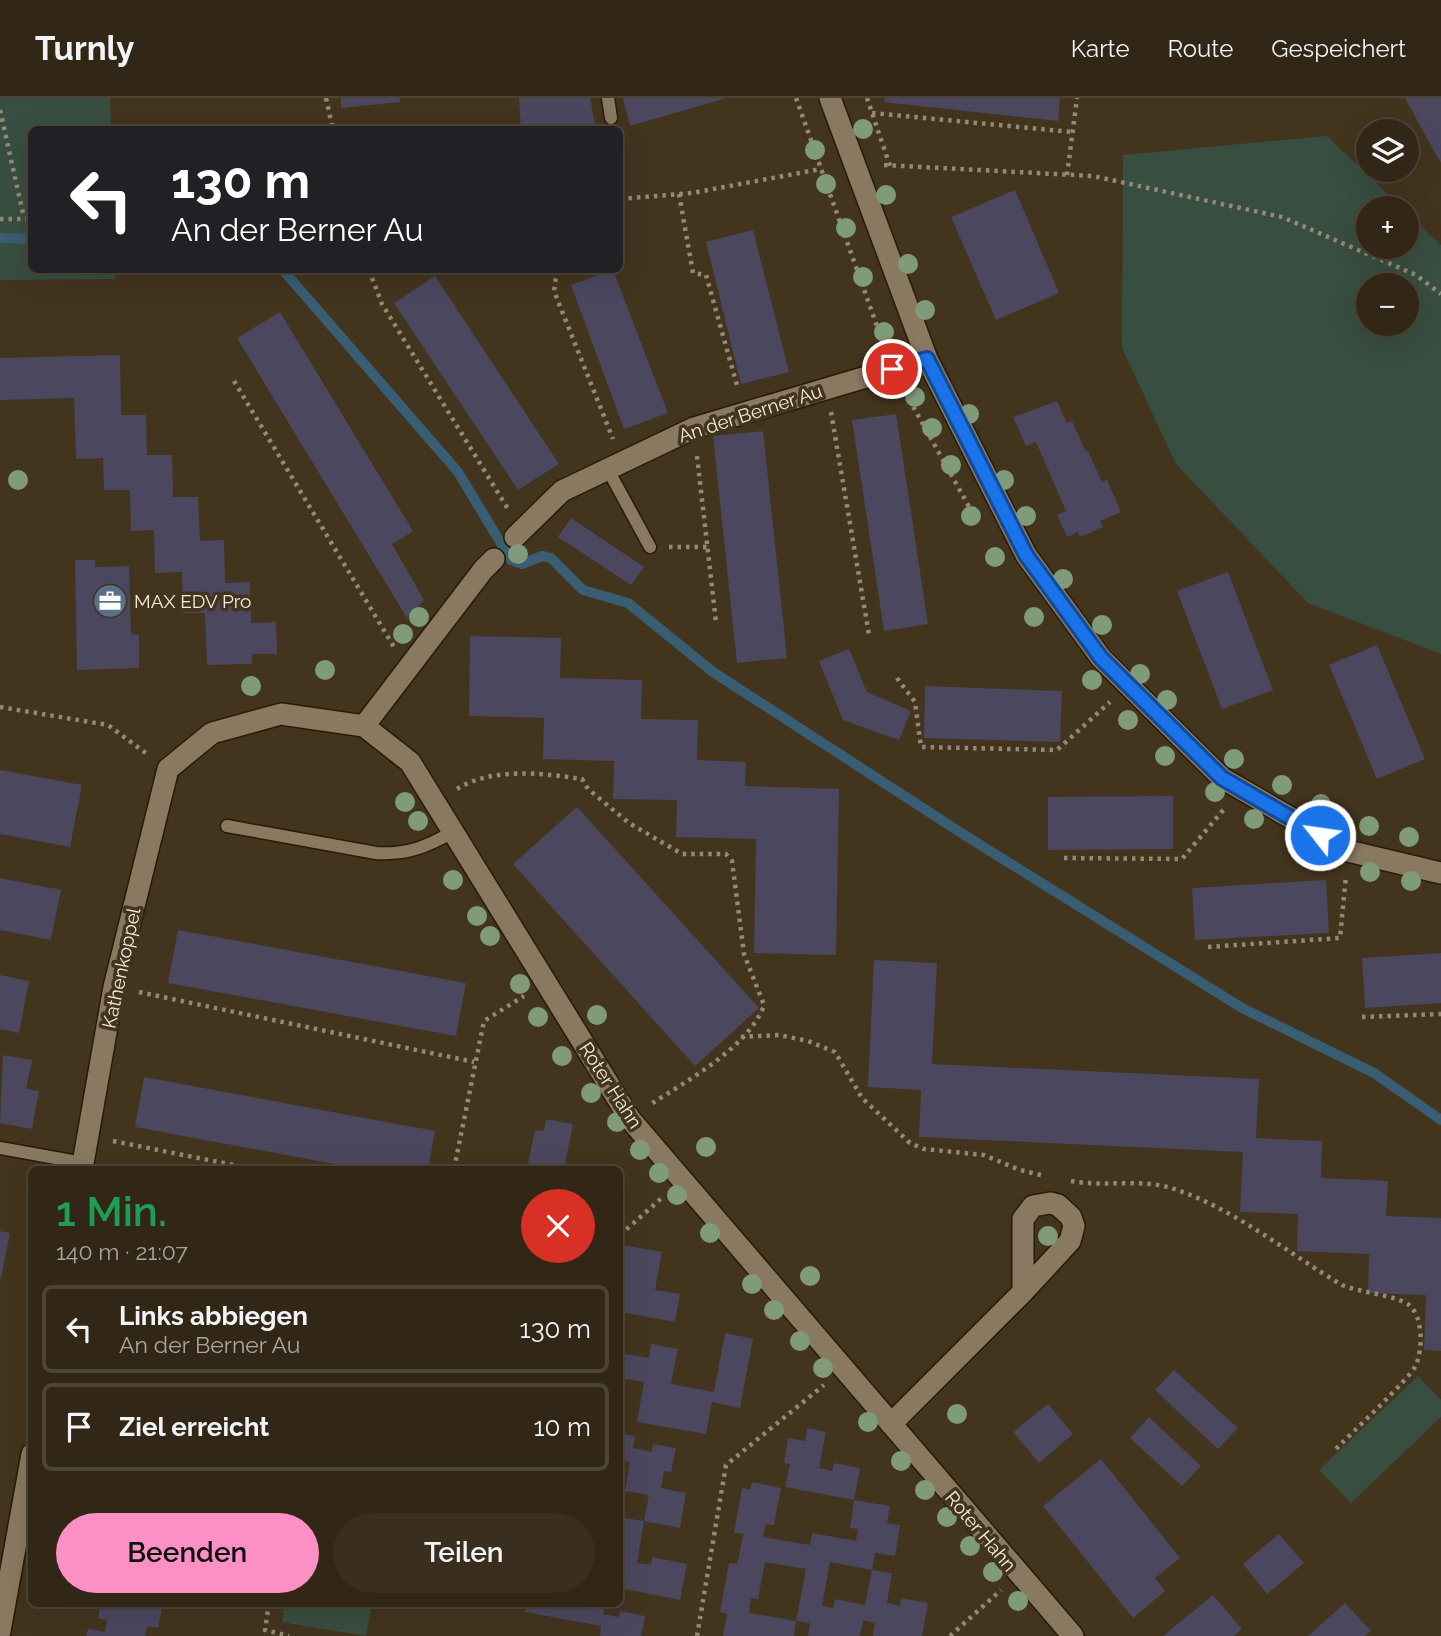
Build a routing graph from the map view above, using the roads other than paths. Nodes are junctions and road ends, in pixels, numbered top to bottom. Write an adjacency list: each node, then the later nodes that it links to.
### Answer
1 (608, 98): 3 (lane)
2 (830, 98): 4 (street)
3 (611, 118)
4 (927, 359): 5 (street, An der Berner Au); 13 (street)
5 (614, 464): 6 (street, An der Berner Au); 7 (lane)
6 (518, 534)
7 (650, 547)
8 (494, 559): 9 (street)
9 (364, 726): 10 (street, Roter Hahn); 12 (street, Roter Hahn)
10 (168, 769): 15 (street, Kathenkoppel)
11 (227, 826): 12 (lane)
12 (453, 832): 17 (street, Roter Hahn)
13 (1441, 873)
14 (0, 1148): 15 (lane)
15 (82, 1166)
16 (1023, 1292): 17 (street)
17 (891, 1424): 20 (street, Roter Hahn)
18 (28, 1476): 19 (street)
19 (0, 1631)
20 (1073, 1636)

